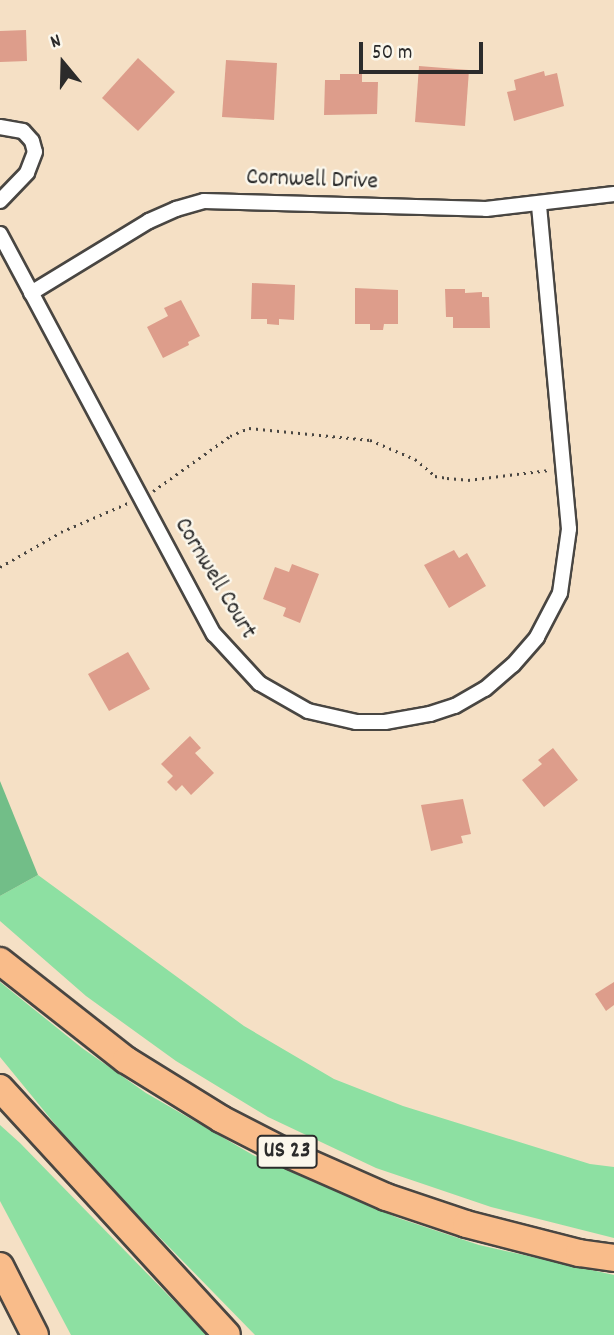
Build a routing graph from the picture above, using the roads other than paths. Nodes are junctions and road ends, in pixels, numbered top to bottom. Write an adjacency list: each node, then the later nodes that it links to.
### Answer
1 (0, 127): 3 (street)
2 (614, 194): 4 (street, Cornwell Drive)
3 (0, 201)
4 (538, 205): 6 (street, Cornwell Drive); 6 (street, Cornwell Court)
5 (0, 234): 6 (street, Cornwell Court)
6 (31, 293)
7 (0, 961): 9 (highway, US 23)
8 (0, 1088): 12 (highway)
9 (614, 1258)
10 (0, 1266): 11 (highway)
11 (37, 1335)
12 (227, 1335)

